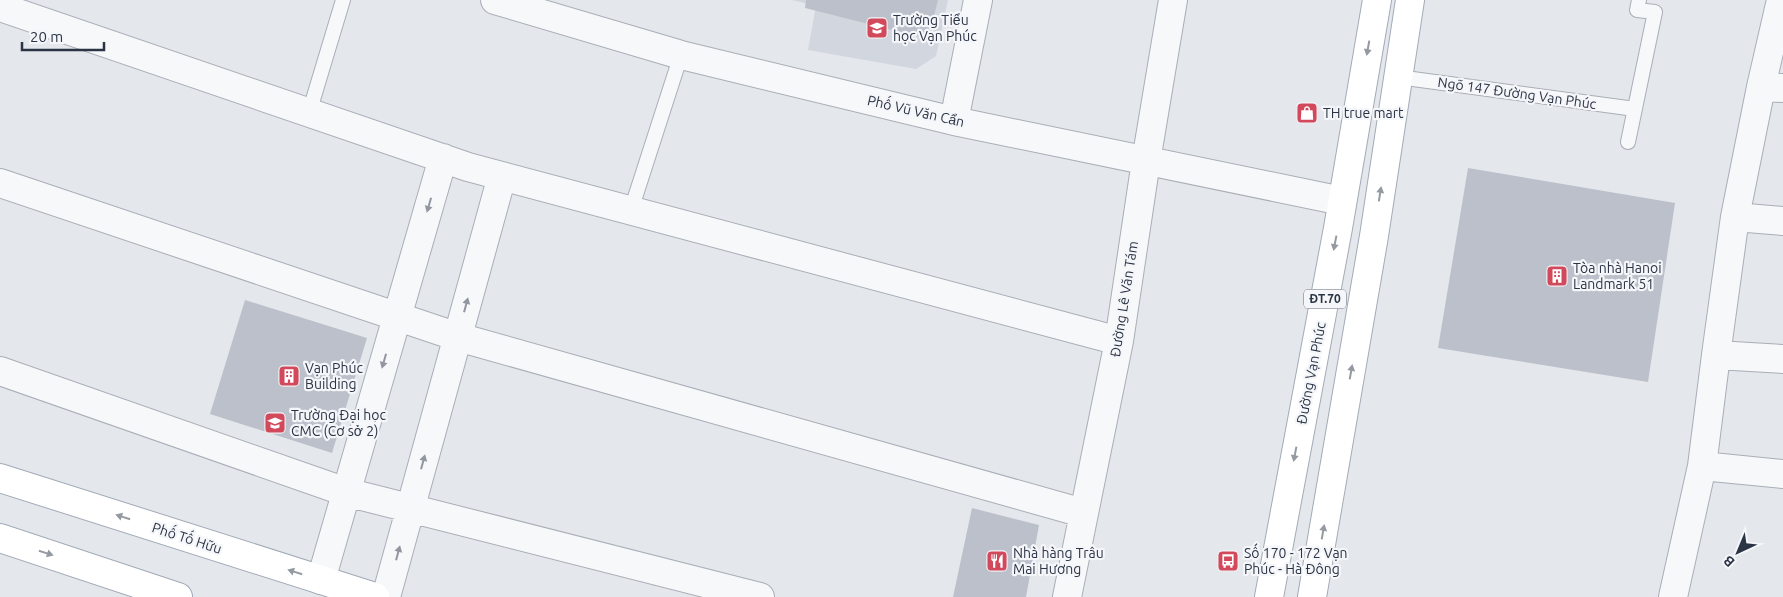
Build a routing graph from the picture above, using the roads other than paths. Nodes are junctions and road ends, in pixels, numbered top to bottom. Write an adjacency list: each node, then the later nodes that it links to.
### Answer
1 (343, 0): 14 (lane)
2 (978, 0): 15 (street)
3 (1173, 0): 18 (street, Đường Lê Văn Tám)
4 (1376, 0): 21 (main road, Đường Vạn Phúc / ĐT.70, one-way to 21)
5 (1410, 0): 11 (main road, ĐT.70)
6 (1639, 0): 13 (lane)
7 (1782, 0): 12 (street)
8 (509, 2): 10 (street, Phố Vũ Văn Cẩn)
9 (0, 7): 14 (street)
10 (681, 55): 15 (street, Phố Vũ Văn Cẩn); 22 (lane)
11 (1398, 77): 13 (lane, Ngõ 147 Đường Vạn Phúc); 36 (main road, ĐT.70, one-way to 11)
12 (1772, 87): 23 (street)
13 (1635, 109): 16 (lane)
14 (309, 113): 17 (street)
15 (954, 121): 18 (street, Phố Vũ Văn Cẩn)
16 (1628, 142)
17 (443, 158): 19 (street); 25 (street, one-way to 25)
18 (1146, 161): 21 (street, Phố Vũ Văn Cẩn); 27 (street, Đường Lê Văn Tám)
19 (502, 176): 22 (street); 26 (street, one-way to 19)
20 (0, 183): 25 (street)
21 (1342, 201): 34 (main road, Đường Vạn Phúc / ĐT.70, one-way to 34)
22 (631, 210): 27 (street)
23 (1735, 217): 24 (street); 28 (street)
24 (1783, 221)
25 (397, 318): 26 (street); 35 (street, one-way to 35)
26 (458, 337): 37 (street, one-way to 26); 38 (street)
27 (1119, 341): 38 (street, Đường Lê Văn Tám)
28 (1716, 355): 29 (street); 31 (street)
29 (1783, 359)
30 (0, 371): 35 (street)
31 (1702, 466): 32 (street); 48 (street)
32 (1783, 474)
33 (0, 478): 40 (main road, Phố Tố Hữu, one-way to 33)
34 (1289, 489): 36 (main road); 46 (main road, Đường Vạn Phúc / ĐT.70)
35 (346, 492): 37 (street); 40 (street)
36 (1329, 496): 47 (main road, ĐT.70, one-way to 36)
37 (410, 509): 43 (street, one-way to 37); 44 (street)
38 (1083, 513): 45 (street, Đường Lê Văn Tám)
39 (0, 538): 41 (main road, one-way to 41)
40 (321, 580): 42 (main road, Phố Tố Hữu)
41 (178, 597)
42 (375, 597)
43 (386, 597)
44 (760, 597)
45 (1066, 597)
46 (1269, 597)
47 (1312, 597)
48 (1674, 597)

